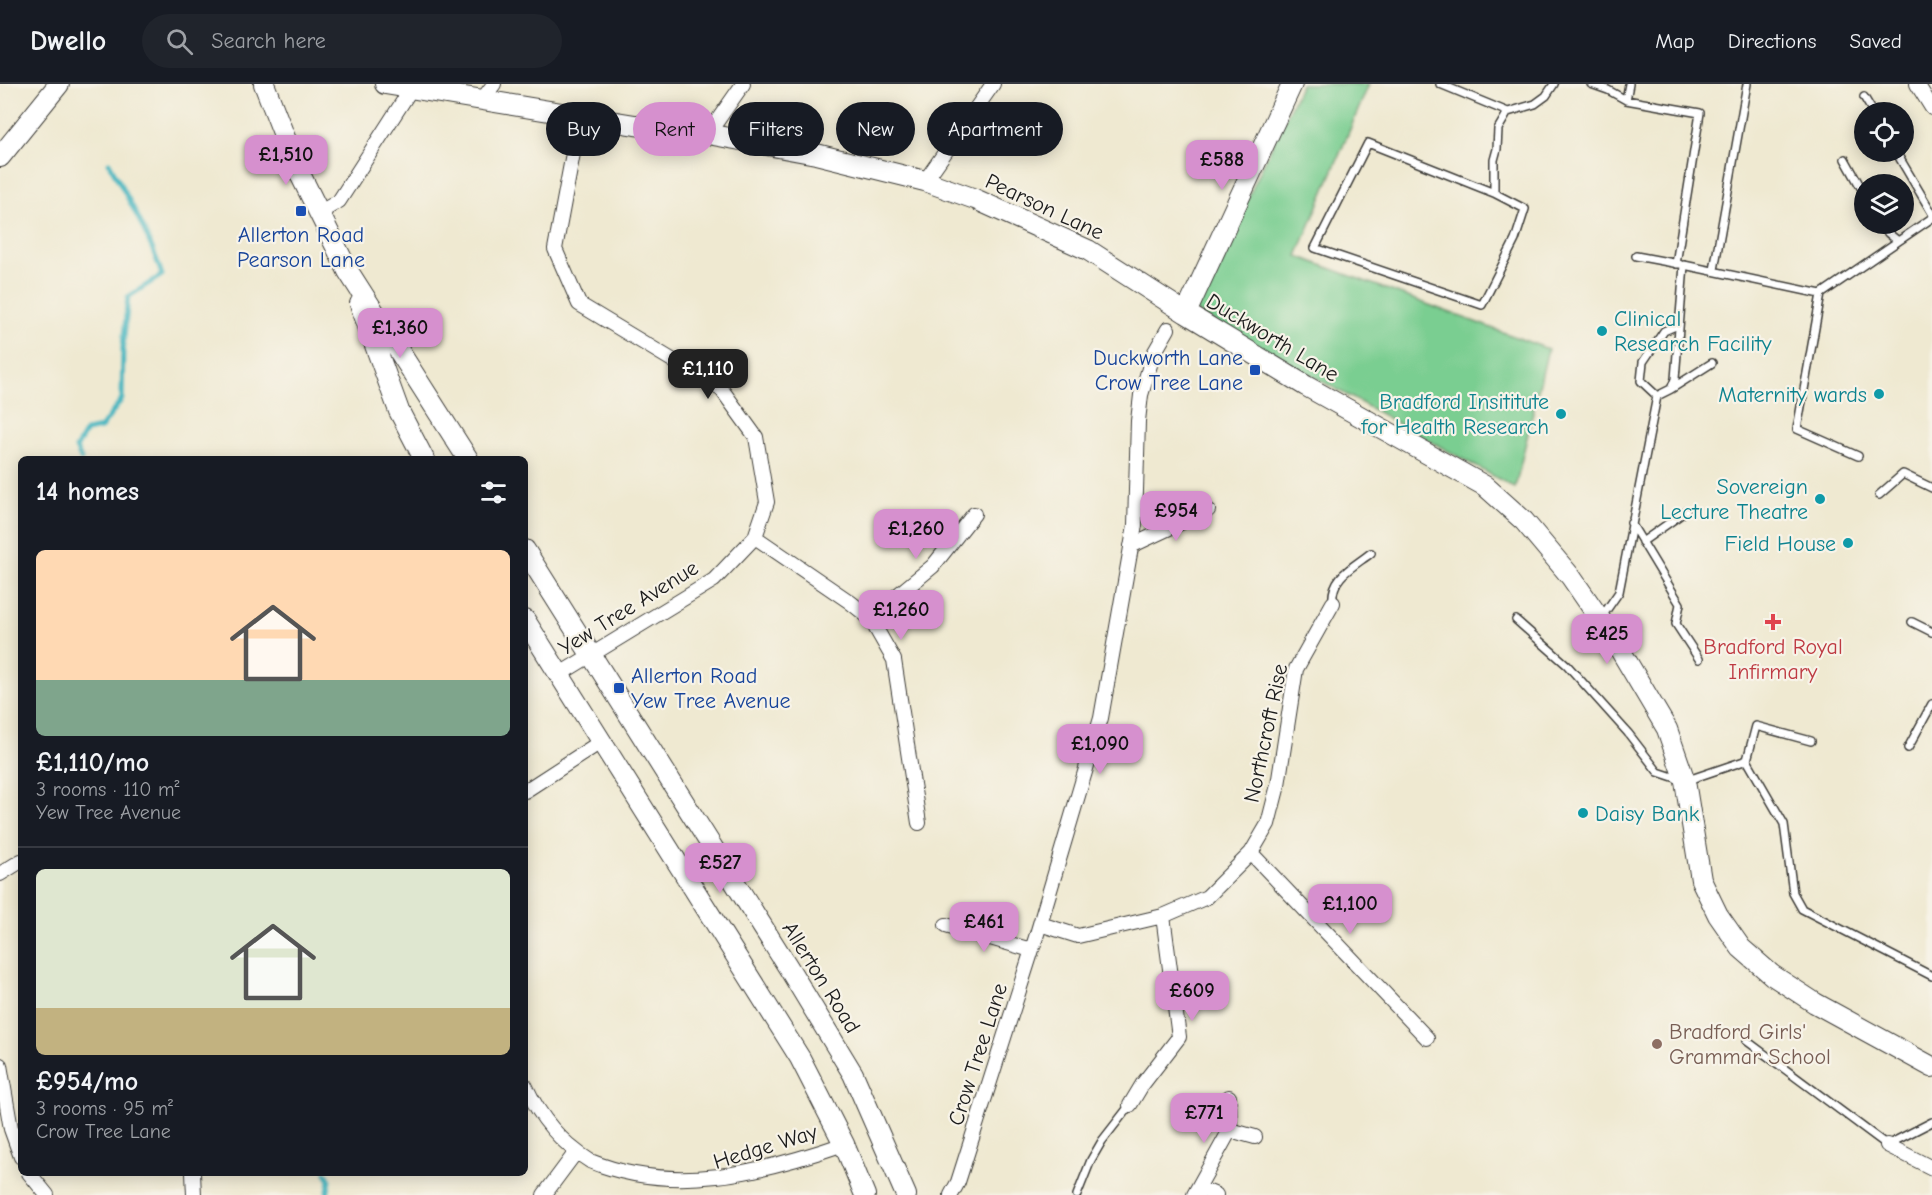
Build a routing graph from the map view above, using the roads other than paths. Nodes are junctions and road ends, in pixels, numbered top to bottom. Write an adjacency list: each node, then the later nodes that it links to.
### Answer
1 (59, 84): 25 (street)
2 (264, 84): 31 (street)
3 (385, 84): 14 (street, Pearson Lane)
4 (494, 84): 16 (street)
5 (743, 84): 22 (street)
6 (993, 84): 29 (street)
7 (1292, 84): 41 (street)
8 (1440, 84): 21 (lane)
9 (1554, 84): 21 (lane)
10 (1591, 84): 17 (lane)
11 (1629, 84): 17 (lane)
12 (1747, 84): 38 (lane)
13 (1917, 84): 19 (street)
14 (408, 87): 16 (street, Pearson Lane); 31 (street)
15 (1864, 97): 18 (lane)
16 (482, 100): 20 (street, Pearson Lane)
17 (1626, 100): 37 (lane)
18 (1867, 102)
19 (1932, 108)
20 (546, 110)
21 (1508, 112): 30 (lane)
22 (716, 123)
23 (716, 135): 29 (street, Pearson Lane)
24 (572, 156): 56 (street, Yew Tree Avenue)
25 (0, 157)
26 (1845, 159): 28 (lane)
27 (1902, 162): 32 (lane)
28 (1854, 175)
29 (925, 182): 41 (street, Pearson Lane)
30 (1494, 193): 30 (lane)
31 (319, 213): 39 (street)
32 (1932, 213)
33 (1932, 218): 35 (lane)
34 (1888, 234): 35 (lane)
35 (1898, 242): 40 (lane)
36 (1636, 256): 37 (lane)
37 (1680, 264): 38 (lane); 42 (lane)
38 (1714, 270): 40 (lane)
39 (348, 271): 47 (street); 48 (street)
40 (1821, 294): 49 (lane)
41 (1186, 313): 64 (street, Duckworth Lane)
42 (1678, 325): 45 (lane); 46 (lane)
43 (1168, 330): 58 (street, Crow Tree Lane)
44 (1712, 363): 45 (lane)
45 (1671, 389): 46 (lane)
46 (1657, 396): 55 (lane)
47 (422, 456)
48 (466, 456)
49 (1858, 456)
50 (1932, 488): 51 (lane)
51 (1879, 495)
52 (1208, 510): 58 (street)
53 (1686, 511): 57 (lane)
54 (974, 514): 62 (street)
55 (1631, 523): 57 (lane); 64 (lane)
56 (754, 537): 62 (street); 68 (street, Yew Tree Avenue)
57 (1642, 542): 69 (lane)
58 (1131, 546): 83 (street, Crow Tree Lane)
59 (1371, 553): 61 (lane)
60 (528, 555): 68 (street, Allerton Road)
61 (1333, 603): 79 (street, Northcroft Rise)
62 (870, 618): 78 (street)
63 (1516, 620): 76 (lane)
64 (1600, 621): 76 (street, Duckworth Lane)
65 (1912, 622): 67 (lane)
66 (528, 625): 70 (street)
67 (1932, 632)
68 (592, 655): 70 (street, Yew Tree Avenue); 109 (street, Allerton Road)
69 (1699, 659)
70 (560, 674): 72 (street)
71 (1932, 704): 74 (lane)
72 (602, 741): 77 (street); 97 (street)
73 (1811, 741): 75 (lane)
74 (1908, 748)
75 (1747, 760): 76 (lane); 86 (lane)
76 (1685, 781): 90 (street, Duckworth Lane)
77 (528, 789)
78 (919, 823)
79 (1251, 853): 82 (street, Northcroft Rise); 87 (street)
80 (18, 863): 81 (street)
81 (0, 874)
82 (1163, 916): 83 (street, Northcroft Rise); 93 (street)
83 (1040, 924): 85 (street, Crow Tree Lane)
84 (946, 925): 85 (street)
85 (1031, 950): 110 (street, Crow Tree Lane)
86 (1932, 976)
87 (1426, 1038)
88 (1747, 1041): 98 (lane)
89 (0, 1065): 99 (street)
90 (1932, 1067)
91 (528, 1092): 100 (street, Hedge Way)
92 (1229, 1097): 95 (street)
93 (1130, 1105): 111 (lane)
94 (1932, 1122): 98 (lane)
95 (1230, 1130): 96 (street); 104 (street)
96 (1255, 1137)
97 (844, 1143): 100 (street, Hedge Way); 108 (street)
98 (1887, 1144): 101 (street)
99 (18, 1148)
100 (576, 1152): 107 (street)
101 (1932, 1168)
102 (31, 1176): 105 (street)
103 (193, 1176): 106 (street)
104 (1197, 1191): 112 (street)
105 (46, 1195)
106 (194, 1195)
107 (544, 1195)
108 (865, 1195)
109 (906, 1195)
110 (951, 1195)
111 (1077, 1195)
112 (1216, 1195)

